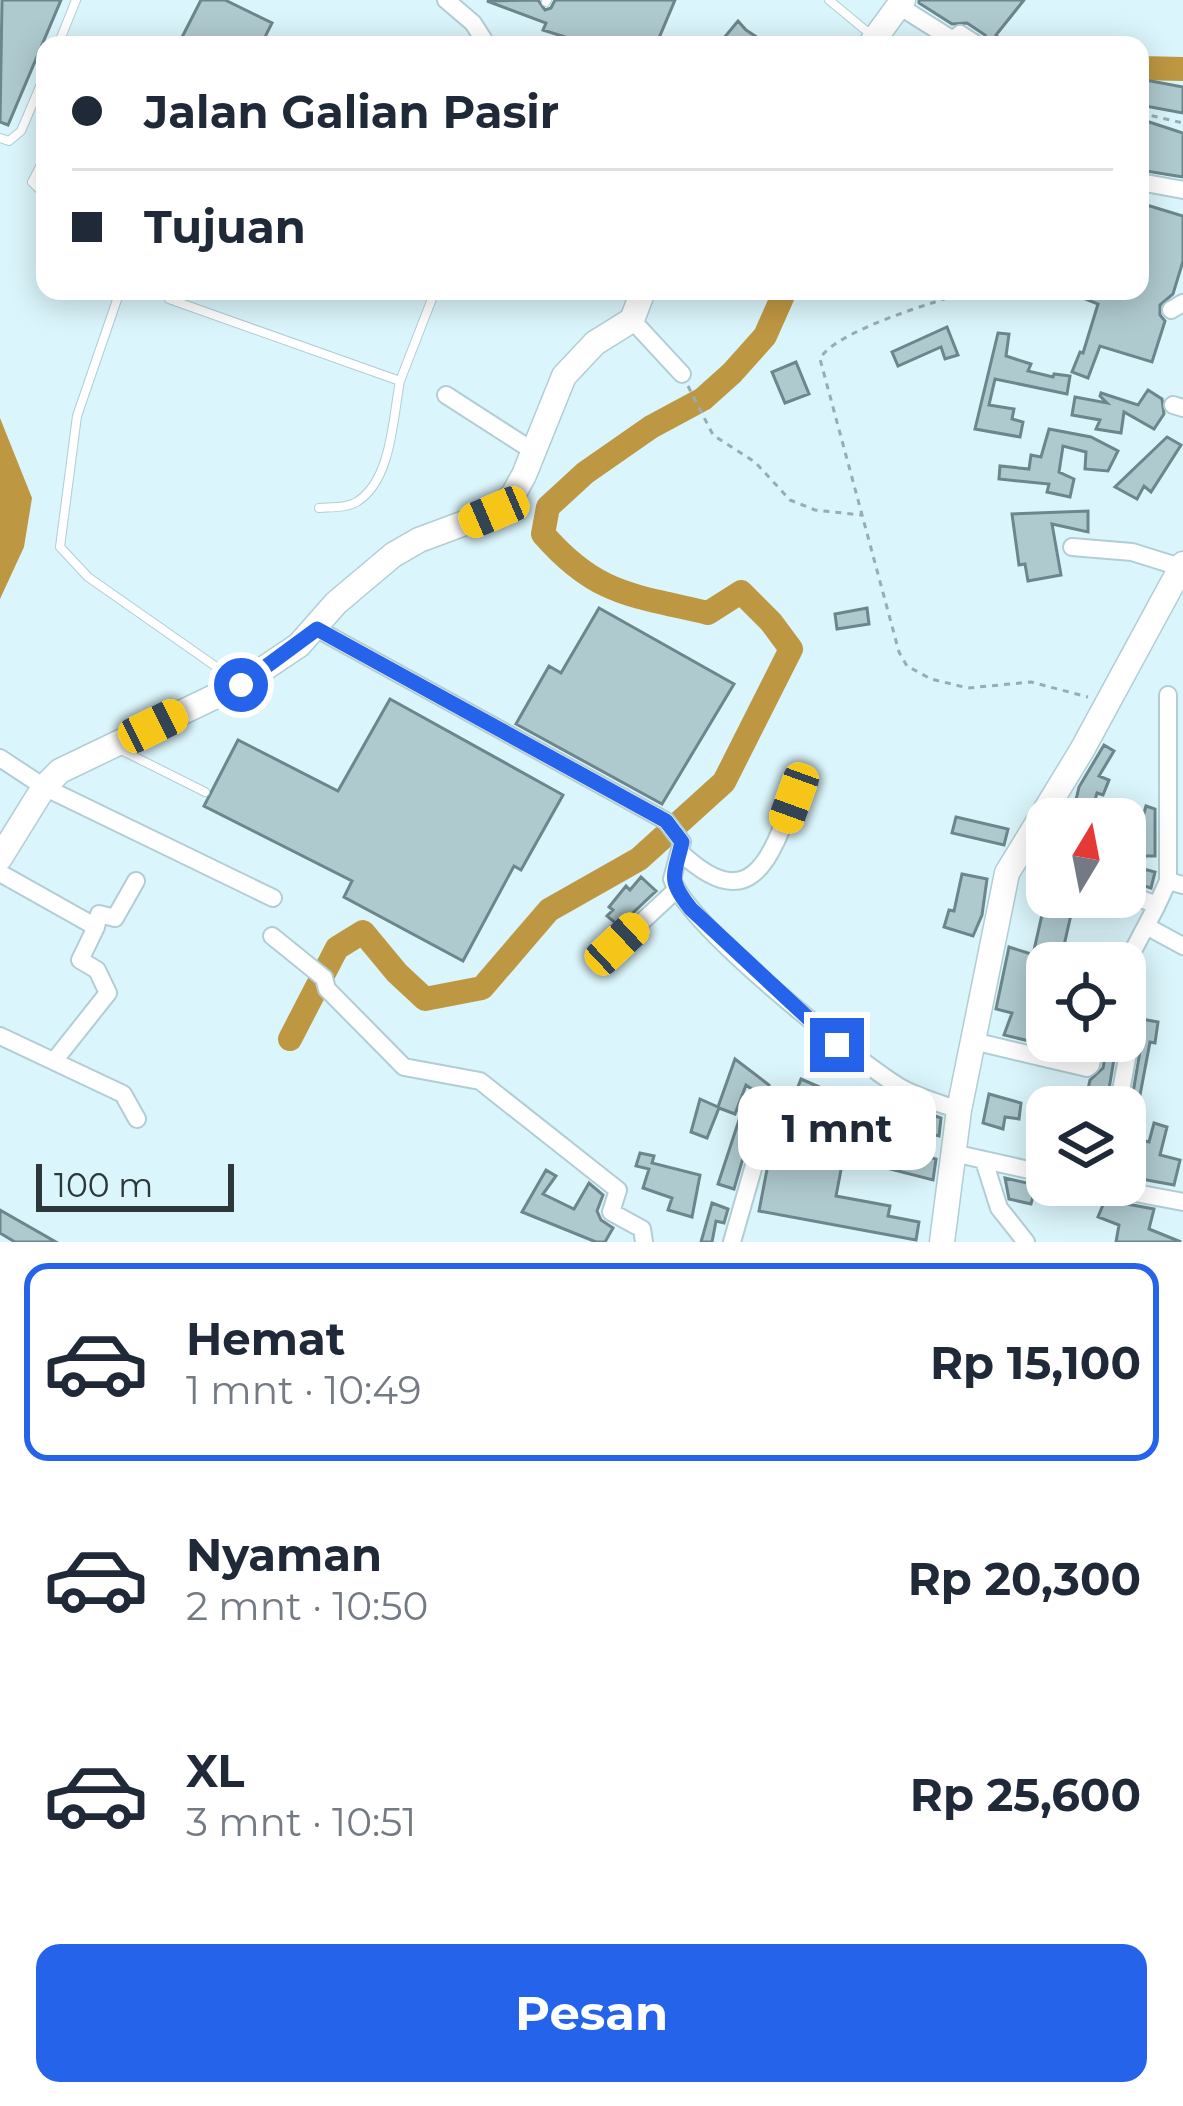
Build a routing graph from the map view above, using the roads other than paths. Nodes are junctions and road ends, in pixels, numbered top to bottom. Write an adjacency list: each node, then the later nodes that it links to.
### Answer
1 (76, 0): 5 (lane)
2 (446, 0): 6 (street)
3 (829, 0): 7 (lane)
4 (901, 3): 8 (street); 9 (street)
5 (62, 36)
6 (482, 36)
7 (867, 36)
8 (877, 36)
9 (946, 36)
10 (36, 96): 11 (lane)
11 (0, 138)
12 (1149, 184): 13 (street)
13 (1183, 190)
14 (117, 300): 27 (lane)
15 (172, 300): 20 (lane)
16 (432, 300): 20 (lane)
17 (640, 300): 18 (street)
18 (632, 320): 19 (street); 22 (street)
19 (682, 374)
20 (400, 381): 23 (lane)
21 (446, 395): 22 (street)
22 (533, 452): 26 (street)
23 (320, 508)
24 (1072, 547): 25 (street)
25 (1182, 566): 34 (street)
26 (317, 629): 27 (street); 36 (street)
27 (241, 685): 29 (street)
28 (1168, 695): 42 (street)
29 (112, 746): 31 (street); 32 (lane)
30 (0, 758): 31 (street)
31 (44, 787): 39 (street); 44 (street)
32 (205, 792)
33 (794, 798): 36 (street)
34 (1052, 798)
35 (1026, 839): 37 (street)
36 (680, 852): 43 (street)
37 (1018, 852): 38 (street); 54 (street)
38 (1026, 855)
39 (0, 858)
40 (0, 873): 48 (street)
41 (136, 881): 48 (street)
42 (1175, 883): 46 (street)
43 (676, 890): 51 (street); 59 (street)
44 (273, 898)
45 (1146, 901): 46 (street)
46 (1157, 905): 47 (street)
47 (1146, 926): 50 (street); 52 (street)
48 (96, 927): 56 (street)
49 (272, 936): 67 (street)
50 (1138, 942)
51 (617, 944)
52 (1183, 946)
53 (0, 1036): 56 (street)
54 (973, 1041): 55 (street); 59 (street)
55 (1026, 1054)
56 (54, 1061): 61 (street)
57 (1062, 1062): 58 (street)
58 (1092, 1062)
59 (958, 1110): 62 (street)
60 (770, 1113): 68 (street)
61 (136, 1118)
62 (952, 1153): 63 (street); 69 (street)
63 (984, 1161): 64 (street); 70 (street)
64 (1026, 1170)
65 (1146, 1195): 66 (street)
66 (1183, 1202)
67 (644, 1242)
68 (732, 1242)
69 (942, 1242)
70 (1026, 1242)

